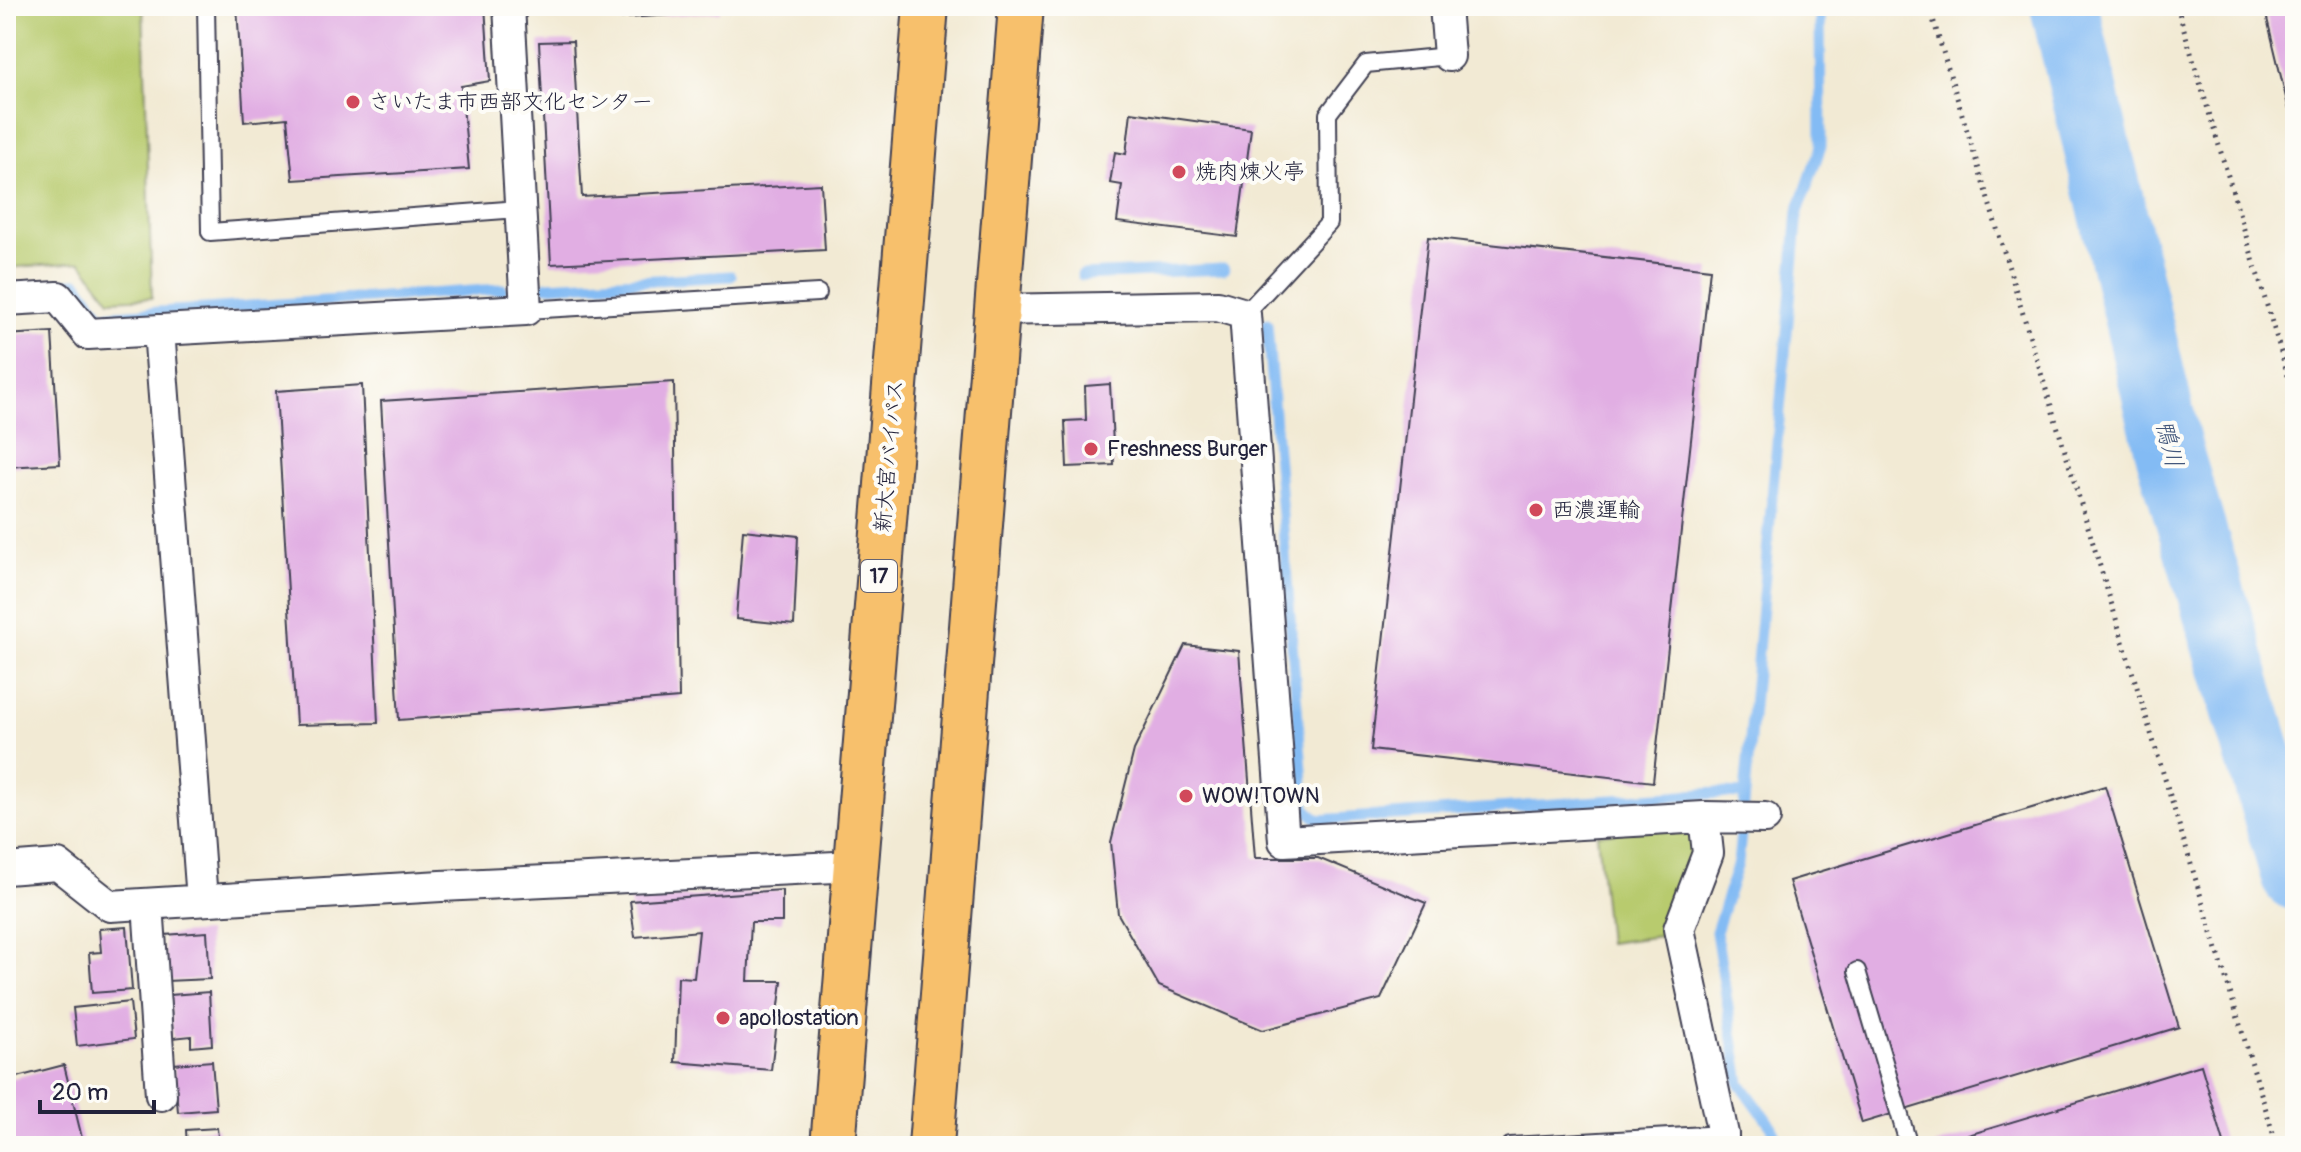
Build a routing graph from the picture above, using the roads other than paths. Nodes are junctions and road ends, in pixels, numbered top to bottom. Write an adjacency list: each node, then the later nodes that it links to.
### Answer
1 (206, 6): 7 (lane)
2 (509, 6): 7 (street)
3 (926, 6): 16 (highway, 新大宮バイパス / 17)
4 (1021, 6): 11 (highway)
5 (1445, 6): 6 (street)
6 (1449, 56): 12 (lane)
7 (520, 209): 10 (street)
8 (818, 293): 10 (lane)
9 (6, 300): 13 (street)
10 (526, 310): 13 (street)
11 (997, 310): 12 (street); 24 (highway)
12 (1245, 314): 14 (street)
13 (159, 330): 18 (street)
14 (1704, 817): 15 (street); 22 (street)
15 (1765, 818)
16 (856, 866): 18 (street); 23 (highway, 新大宮バイパス / 17)
17 (6, 869): 19 (street)
18 (202, 900): 19 (street)
19 (148, 904): 21 (street)
20 (1857, 971): 26 (lane)
21 (161, 1095)
22 (1723, 1140): 25 (lane)
23 (833, 1146)
24 (931, 1146)
25 (1510, 1146)
26 (1909, 1146)

